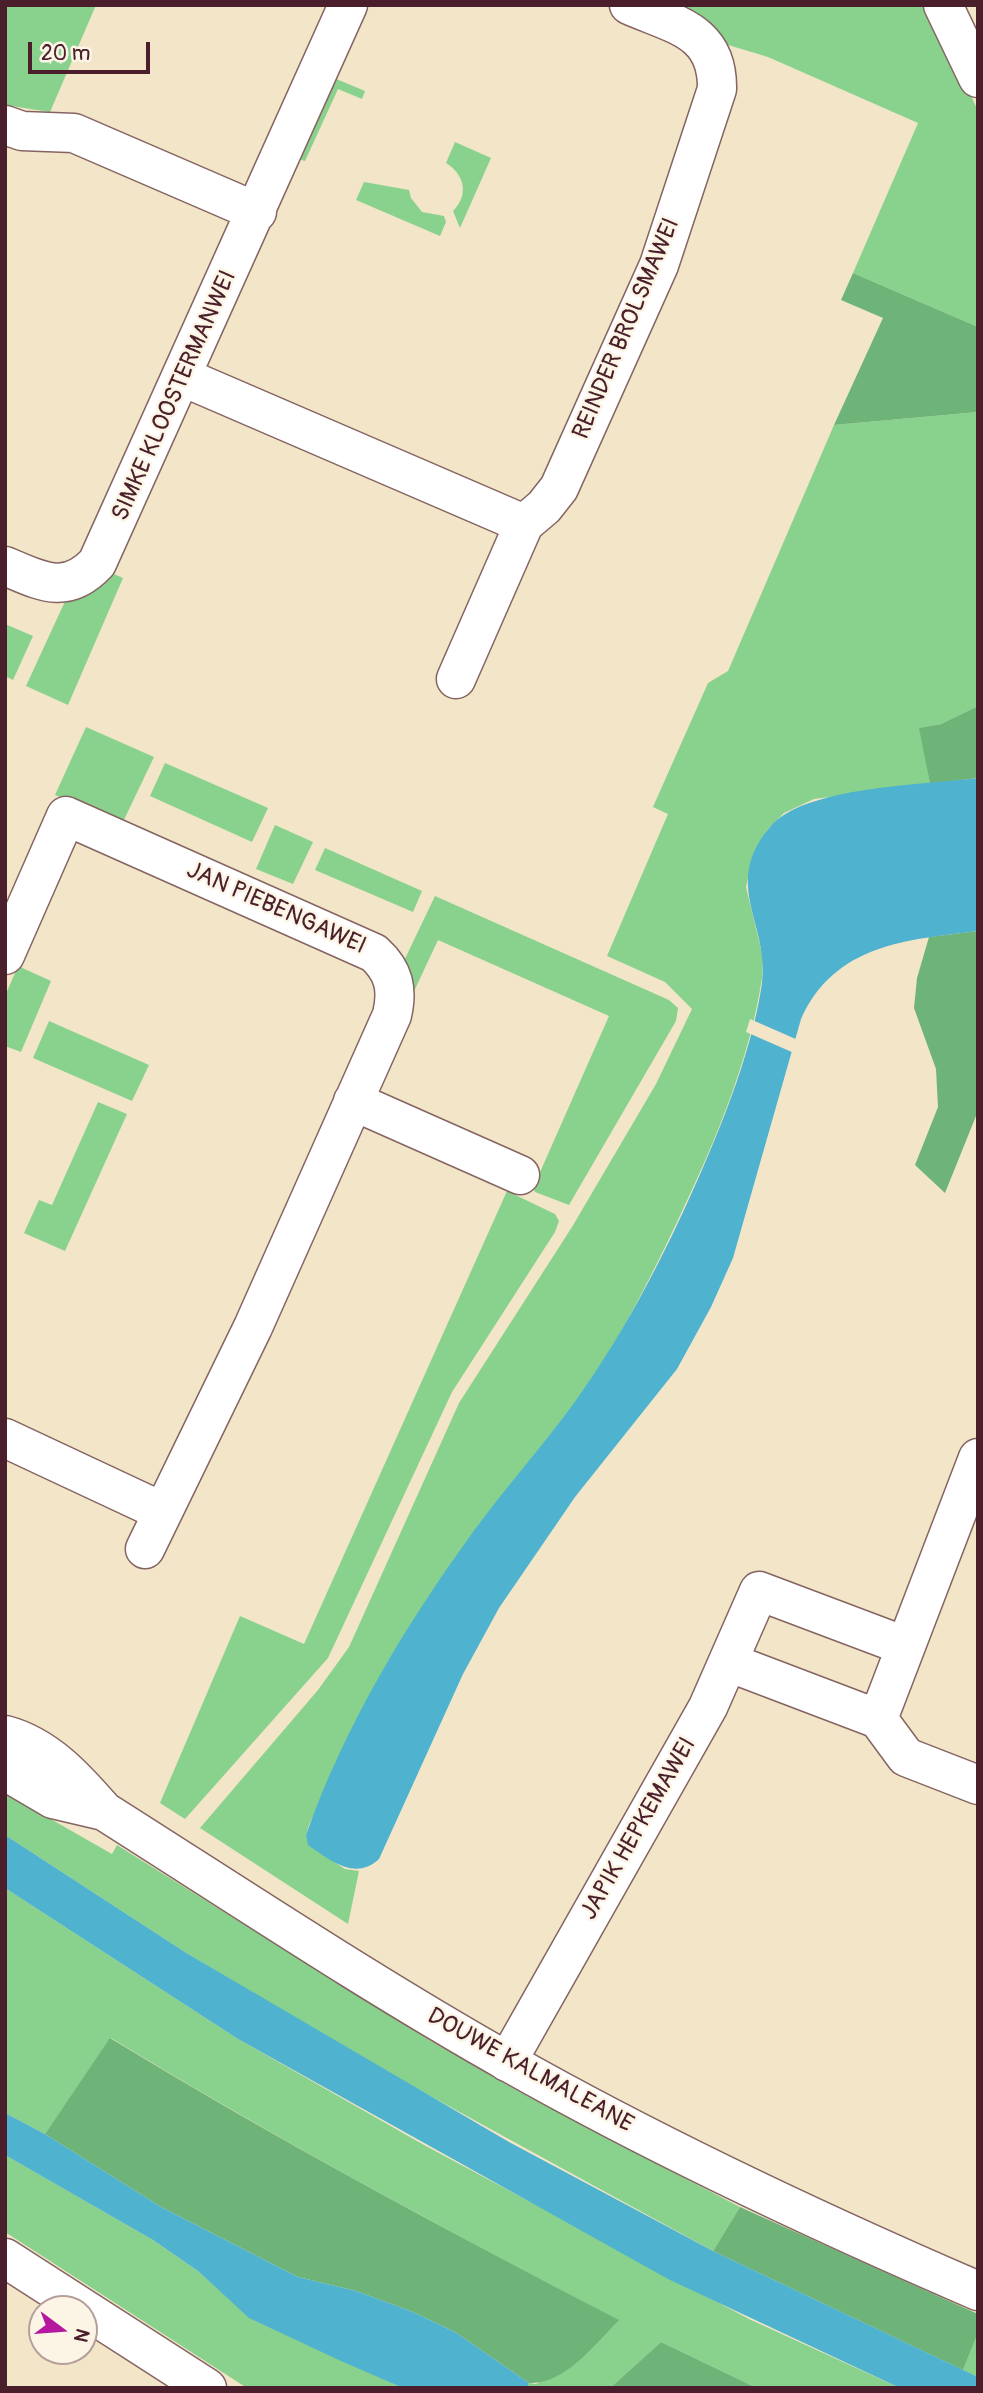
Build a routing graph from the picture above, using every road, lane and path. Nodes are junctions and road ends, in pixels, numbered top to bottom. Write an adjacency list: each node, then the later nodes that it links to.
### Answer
1 (348, 5): 6 (street, SIMKE KLOOSTERMANWEI)
2 (629, 5): 8 (street, REINDER BROLSMAWEI)
3 (943, 5): 4 (street)
4 (978, 78)
5 (5, 125): 6 (street)
6 (257, 212): 7 (street, SIMKE KLOOSTERMANWEI)
7 (183, 377): 8 (street); 9 (street, SIMKE KLOOSTERMANWEI)
8 (524, 524): 10 (street, REINDER BROLSMAWEI)
9 (5, 566)
10 (456, 679)
11 (5, 955): 12 (street, JAN PIEBENGAWEI)
12 (353, 1101): 13 (street); 16 (street, JAN PIEBENGAWEI)
13 (520, 1175)
14 (5, 1438): 16 (street)
15 (978, 1458): 18 (street)
16 (161, 1511): 17 (street, JAN PIEBENGAWEI)
17 (145, 1549)
18 (905, 1646): 19 (street, JAPIK HEPKEMAWEI); 20 (street)
19 (729, 1661): 20 (street); 25 (street, JAPIK HEPKEMAWEI)
20 (877, 1719): 23 (street)
21 (5, 1735): 24 (street, DOUWE KALMALEANE)
22 (5, 1771): 24 (street, DOUWE KALMALEANE)
23 (978, 1785)
24 (104, 1811): 25 (street, DOUWE KALMALEANE)
25 (507, 2062): 27 (street, DOUWE KALMALEANE)
26 (5, 2258): 28 (street)
27 (978, 2291)
28 (207, 2388)

